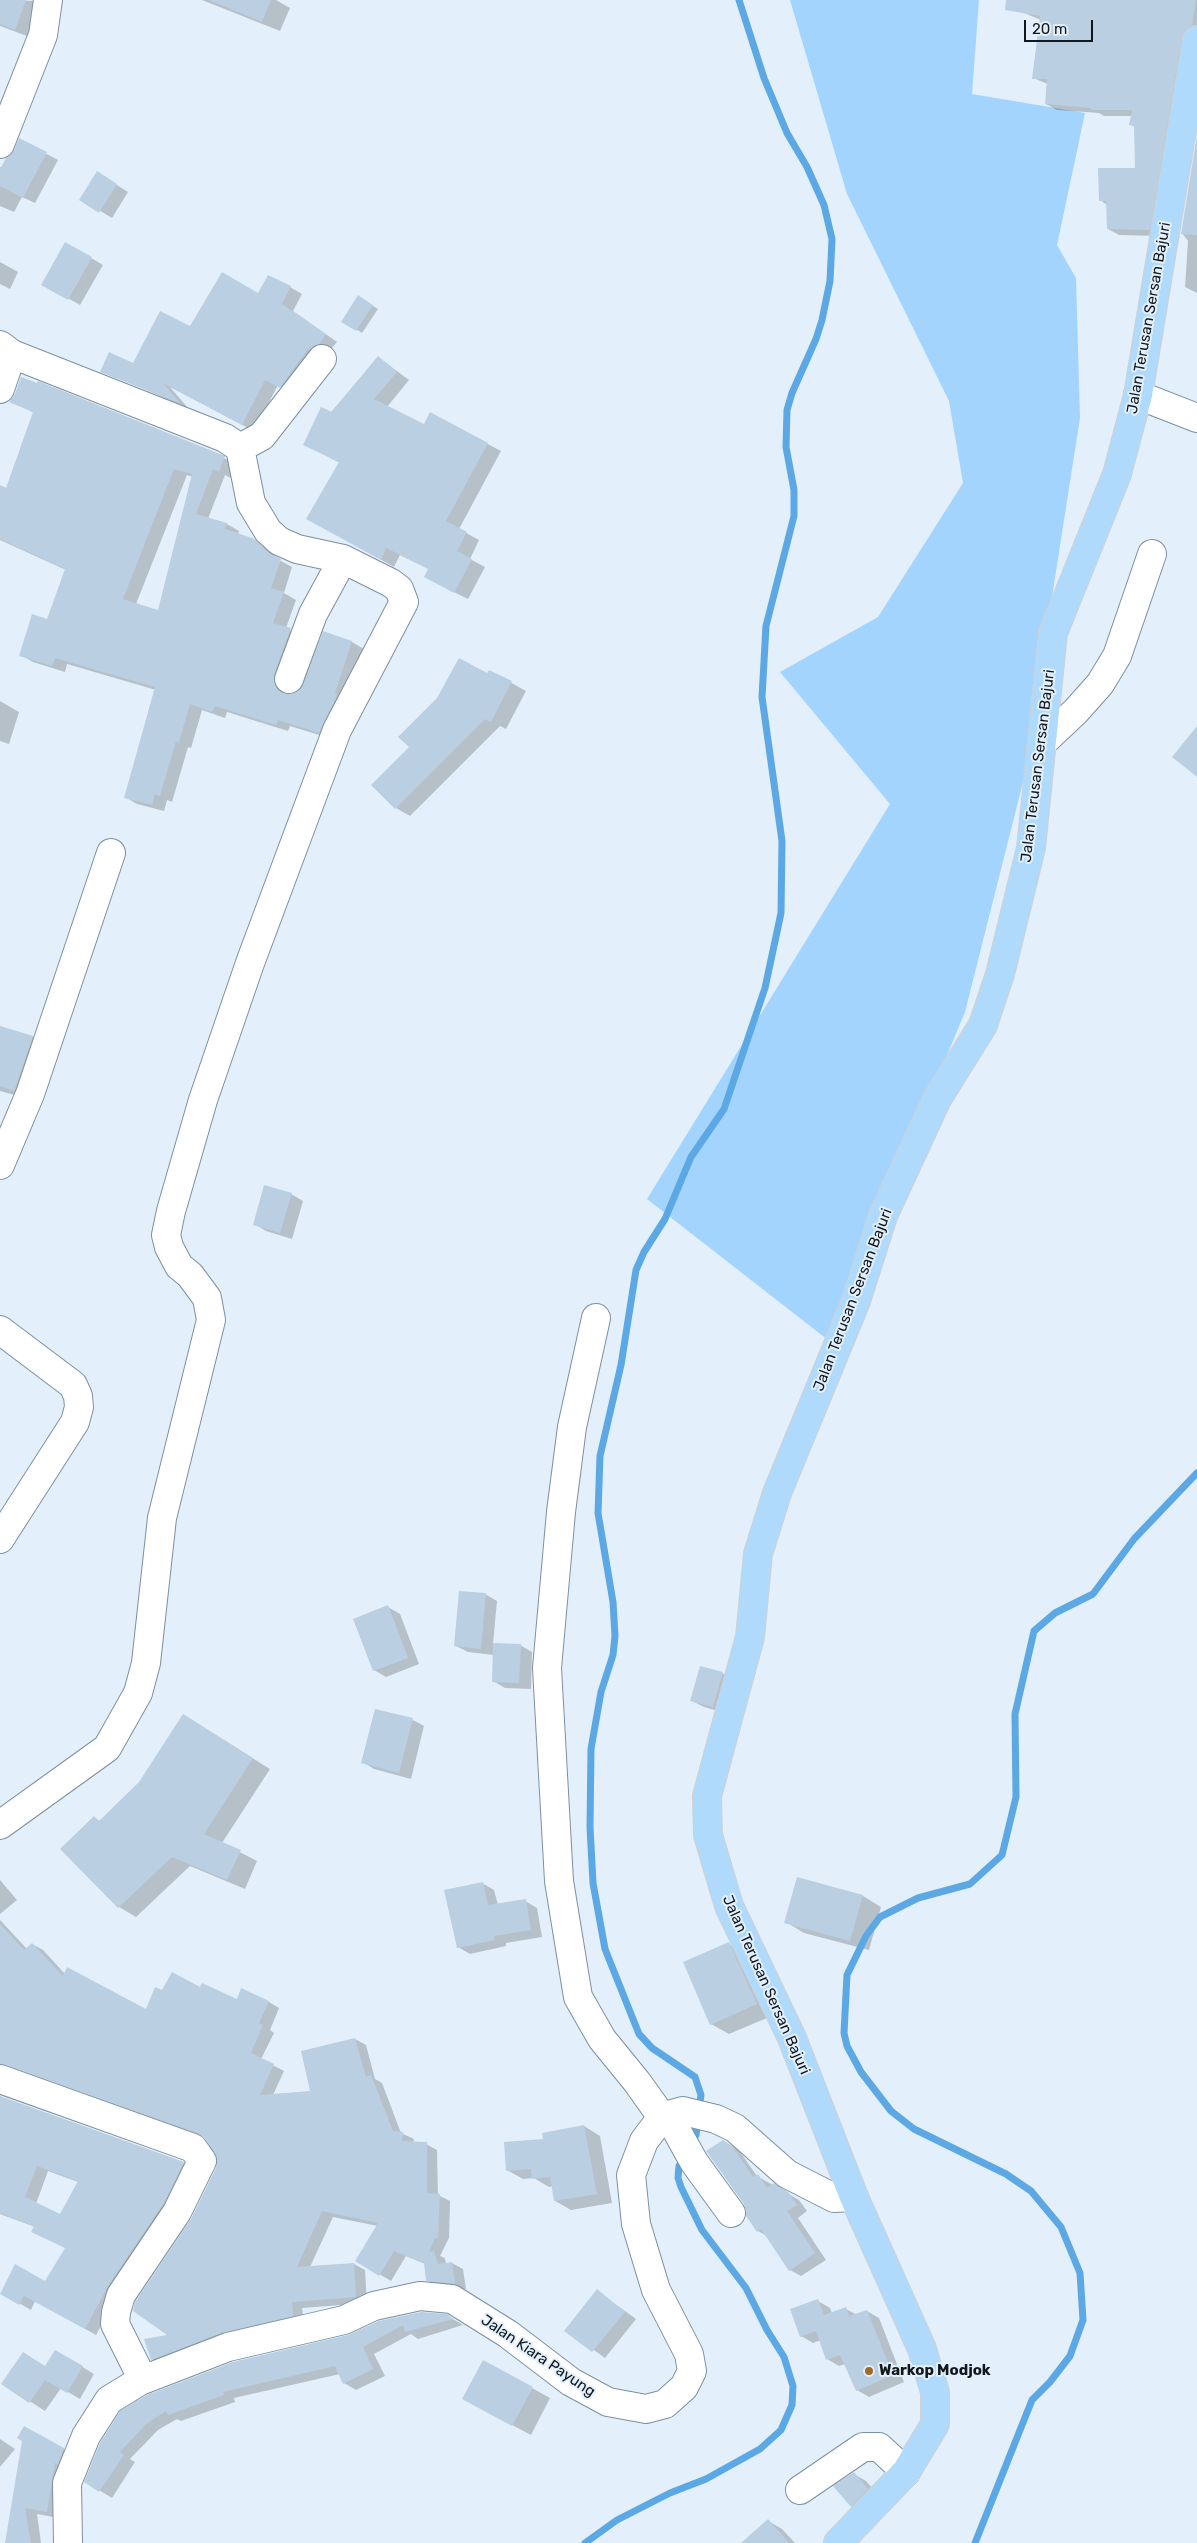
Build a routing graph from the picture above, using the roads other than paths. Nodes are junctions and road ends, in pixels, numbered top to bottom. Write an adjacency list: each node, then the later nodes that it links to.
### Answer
1 (48, 0): 4 (street)
2 (1197, 40): 3 (main road, Jalan Terusan Sersan Bajuri)
3 (1191, 101): 8 (main road, Jalan Terusan Sersan Bajuri)
4 (0, 144)
5 (6, 350): 7 (street); 10 (street)
6 (322, 359): 10 (street)
7 (0, 389)
8 (1138, 395): 9 (street); 14 (main road, Jalan Terusan Sersan Bajuri)
9 (1197, 418)
10 (240, 448): 12 (street)
11 (1152, 554): 14 (street)
12 (343, 559): 13 (street); 20 (street)
13 (289, 679)
14 (1042, 744): 23 (main road, Jalan Terusan Sersan Bajuri)
15 (111, 854): 16 (street)
16 (0, 1165)
17 (596, 1318): 22 (street)
18 (0, 1330): 19 (street)
19 (0, 1539)
20 (0, 1825)
21 (0, 2079): 25 (street)
22 (665, 2116): 23 (street); 24 (street); 25 (street, Jalan Kiara Payung)
23 (854, 2197): 26 (main road, Jalan Terusan Sersan Bajuri)
24 (731, 2213)
25 (140, 2381): 28 (street, Jalan Kiara Payung)
26 (906, 2472): 27 (street); 29 (main road, Jalan Terusan Sersan Bajuri)
27 (800, 2490)
28 (68, 2543)
29 (838, 2543)

